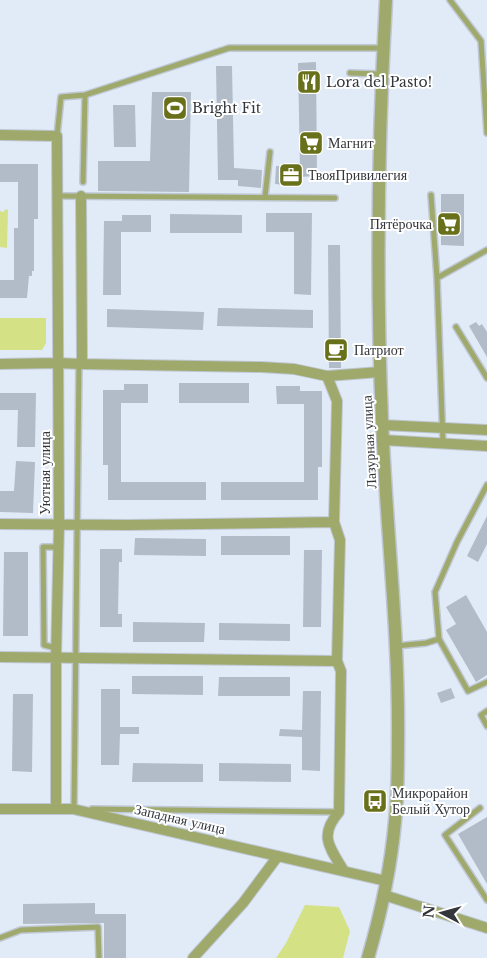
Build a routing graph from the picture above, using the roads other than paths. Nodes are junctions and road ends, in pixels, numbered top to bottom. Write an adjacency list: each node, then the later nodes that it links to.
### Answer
1 (386, 0): 3 (street, Лазурная улица)
2 (452, 1): 7 (lane)
3 (383, 48): 5 (street, Лазурная улица); 6 (lane)
4 (350, 73): 5 (lane)
5 (382, 74): 23 (street, Лазурная улица)
6 (85, 96): 9 (lane); 11 (lane)
7 (487, 133)
8 (0, 135): 9 (street)
9 (57, 136): 13 (street, Уютная улица)
10 (270, 152): 15 (lane)
11 (83, 182)
12 (431, 195): 18 (lane)
13 (57, 196): 14 (lane); 20 (street, Уютная улица)
14 (81, 196): 15 (lane); 22 (street)
15 (265, 198): 16 (lane)
16 (335, 198)
17 (487, 250): 18 (lane)
18 (437, 278): 27 (lane)
19 (456, 327): 25 (lane)
20 (59, 363): 21 (street); 22 (street); 35 (street, Уютная улица)
21 (0, 364)
22 (79, 364): 24 (street); 36 (lane)
23 (380, 372): 24 (street); 26 (street, Лазурная улица)
24 (327, 376): 33 (street)
25 (487, 378)
26 (382, 425): 27 (street); 29 (street, Лазурная улица)
27 (443, 427): 28 (street); 30 (lane)
28 (487, 430)
29 (383, 440): 30 (street); 39 (street, Лазурная улица)
30 (443, 443): 31 (street)
31 (487, 446)
32 (487, 485): 38 (lane)
33 (334, 522): 36 (street); 43 (street)
34 (0, 524): 35 (street)
35 (59, 525): 36 (street); 37 (street, Уютная улица)
36 (77, 525): 42 (lane)
37 (59, 547): 40 (street, Уютная улица); 40 (lane)
38 (439, 638): 39 (lane); 44 (lane)
39 (396, 646): 54 (street, Лазурная улица)
40 (56, 653): 41 (street); 42 (street); 49 (street, Уютная улица)
41 (0, 657)
42 (75, 659): 43 (street); 50 (lane)
43 (338, 661): 51 (street)
44 (487, 682)
45 (487, 711): 46 (lane)
46 (487, 726)
47 (480, 808): 56 (lane)
48 (0, 809): 49 (street, Западная улица)
49 (56, 809): 50 (street, Западная улица)
50 (73, 809): 51 (lane); 52 (street, Западная улица)
51 (339, 812): 53 (street)
52 (278, 856): 53 (street, Западная улица); 60 (street)
53 (348, 872): 54 (street, Западная улица)
54 (386, 881): 55 (street, Лазурная улица)
55 (384, 895): 57 (street); 61 (street, Лазурная улица)
56 (487, 900)
57 (487, 928)
58 (0, 938): 59 (lane)
59 (99, 958)
60 (193, 958)
61 (368, 958)

